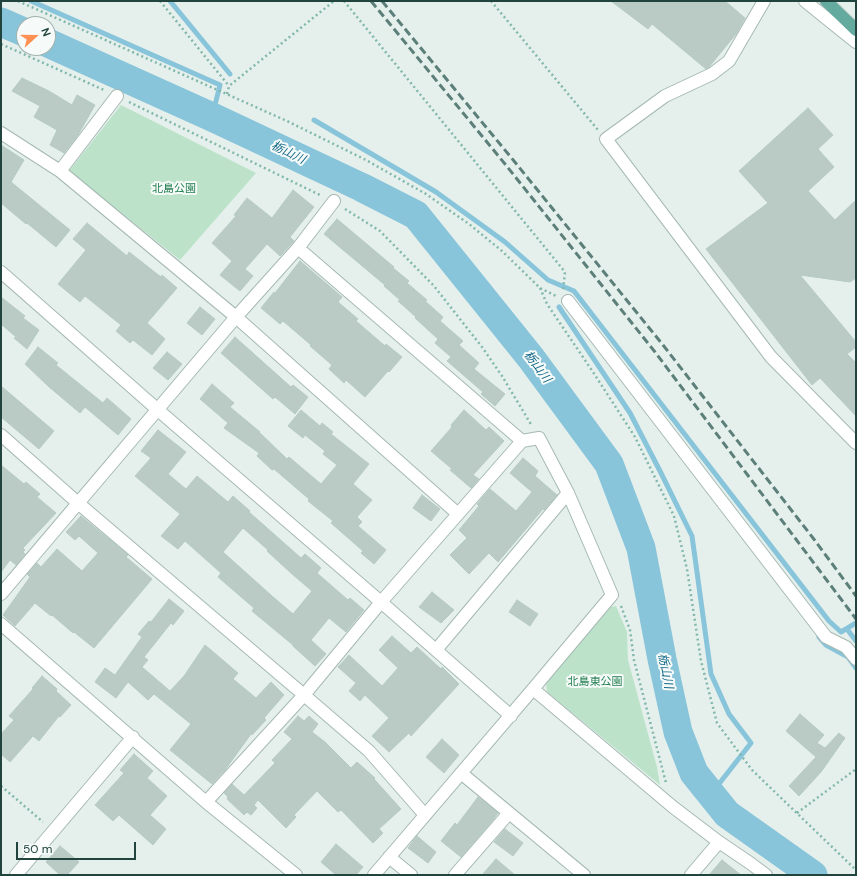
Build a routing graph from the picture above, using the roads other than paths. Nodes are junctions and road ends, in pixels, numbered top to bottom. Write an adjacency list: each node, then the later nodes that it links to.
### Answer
1 (764, 1): 17 (street)
2 (805, 1): 5 (street)
3 (826, 1): 4 (main road)
4 (856, 30)
5 (856, 42)
6 (117, 96): 8 (street)
7 (1, 133): 8 (street)
8 (60, 171): 13 (street)
9 (334, 201): 10 (street)
10 (298, 248): 13 (street); 16 (street)
11 (1, 272): 14 (street)
12 (565, 300): 25 (street)
13 (236, 317): 14 (street); 20 (street)
14 (158, 410): 19 (street); 22 (street)
15 (1, 435): 19 (street)
16 (522, 441): 18 (street); 20 (street)
17 (856, 443)
18 (568, 493): 24 (street); 26 (street)
19 (78, 504): 21 (street); 27 (street)
20 (458, 514): 22 (street)
21 (1, 594)
22 (380, 602): 24 (street); 27 (street)
23 (1, 624): 29 (street)
24 (436, 650): 28 (street)
25 (856, 659)
26 (533, 690): 28 (street); 34 (street)
27 (304, 695): 31 (street); 33 (street)
28 (511, 716): 30 (street)
29 (133, 737): 31 (street); 36 (street)
30 (461, 773): 32 (street); 33 (street)
31 (206, 802): 37 (street)
32 (509, 813): 40 (street); 41 (street)
33 (425, 815): 35 (street)
34 (718, 842): 42 (street); 43 (street)
35 (389, 857): 38 (street); 39 (street)
36 (16, 875)
37 (296, 875)
38 (374, 875)
39 (411, 875)
40 (455, 875)
41 (584, 875)
42 (691, 875)
43 (766, 875)

